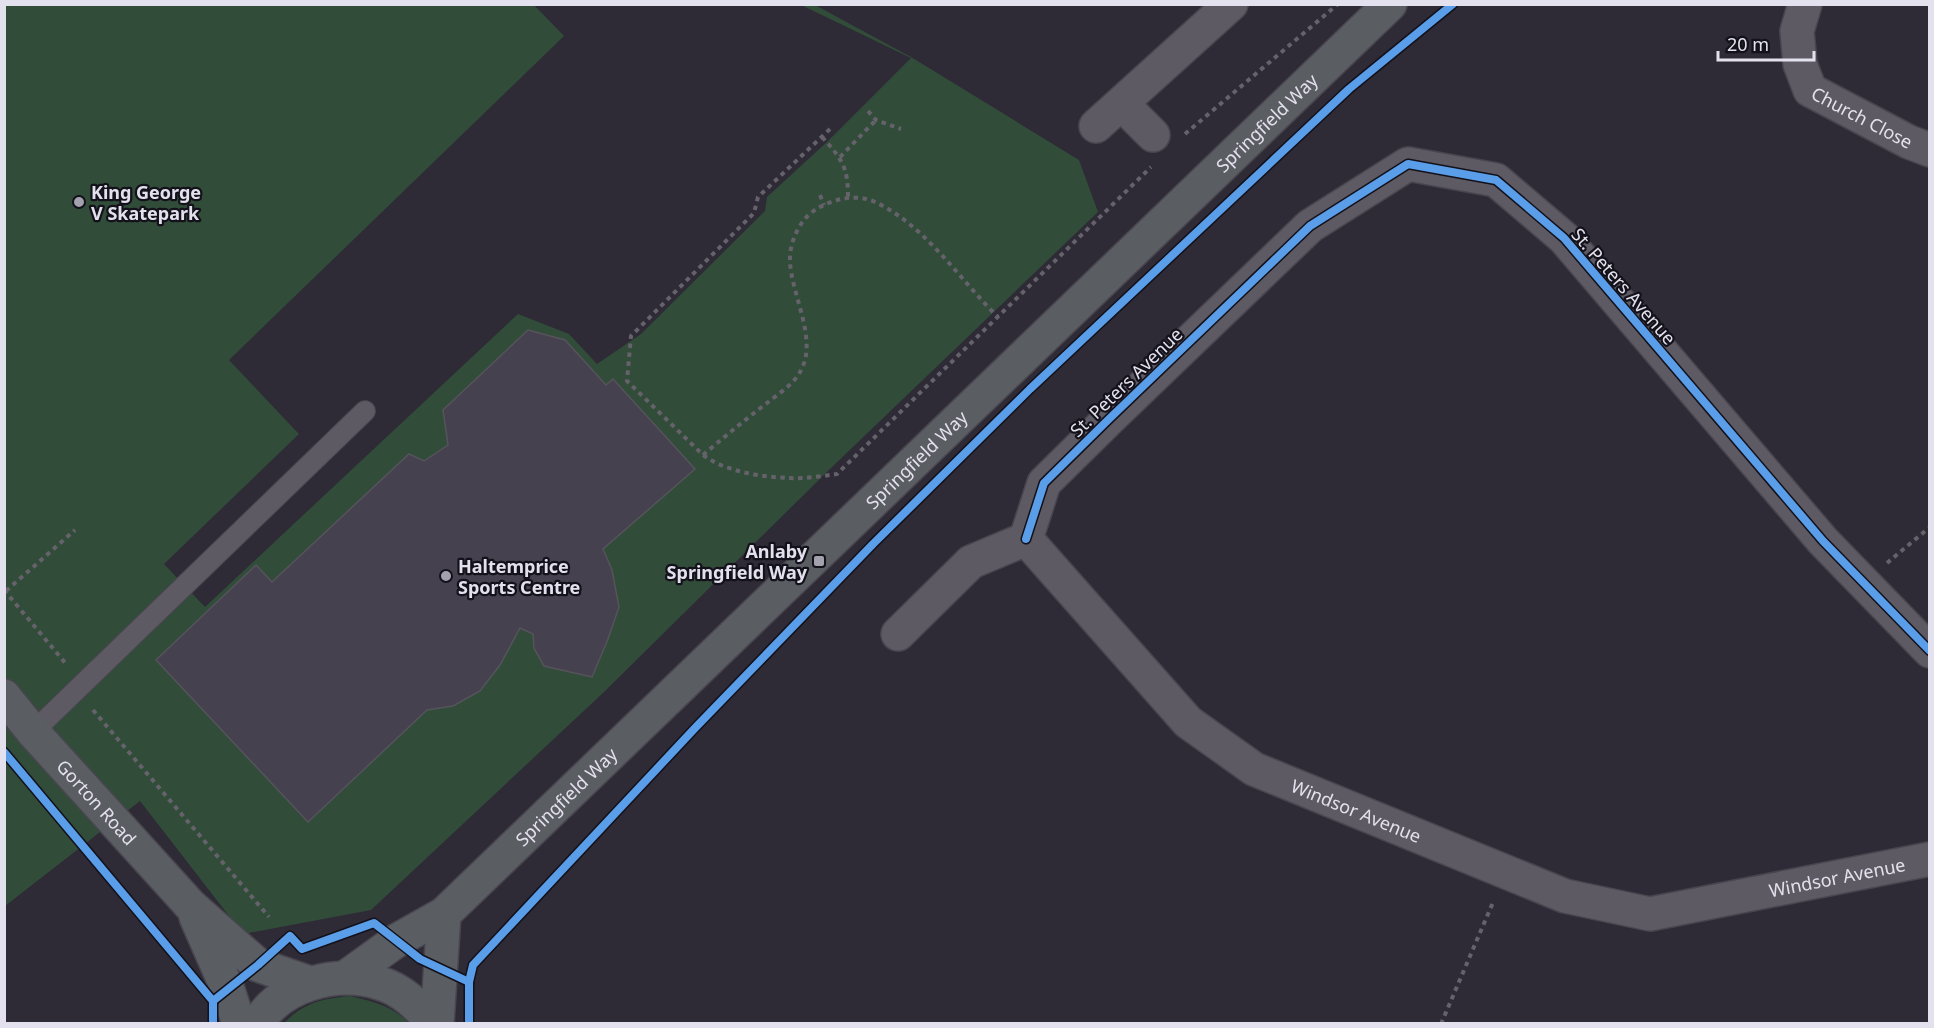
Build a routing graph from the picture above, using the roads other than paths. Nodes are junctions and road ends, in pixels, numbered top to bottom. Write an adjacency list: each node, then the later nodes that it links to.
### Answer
1 (1231, 4): 4 (street)
2 (1390, 4): 16 (main road, Springfield Way)
3 (1805, 4): 7 (street, Church Close)
4 (1122, 104): 5 (street); 6 (street)
5 (1096, 126)
6 (1162, 146)
7 (1929, 150)
8 (365, 411): 13 (lane)
9 (1026, 539): 10 (street); 11 (street, St. Peters Avenue); 14 (street, Windsor Avenue)
10 (898, 634)
11 (1929, 651)
12 (4, 696): 13 (main road, Gorton Road)
13 (33, 732): 15 (main road, Gorton Road)
14 (1929, 859)
15 (191, 906): 18 (main road, Gorton Road); 19 (main road, Gorton Road)
16 (444, 914): 17 (main road, Springfield Way); 21 (main road)
17 (345, 977): 18 (main road); 21 (main road)
18 (310, 983): 20 (main road)
19 (239, 1023)
20 (257, 1023)
21 (435, 1023)

